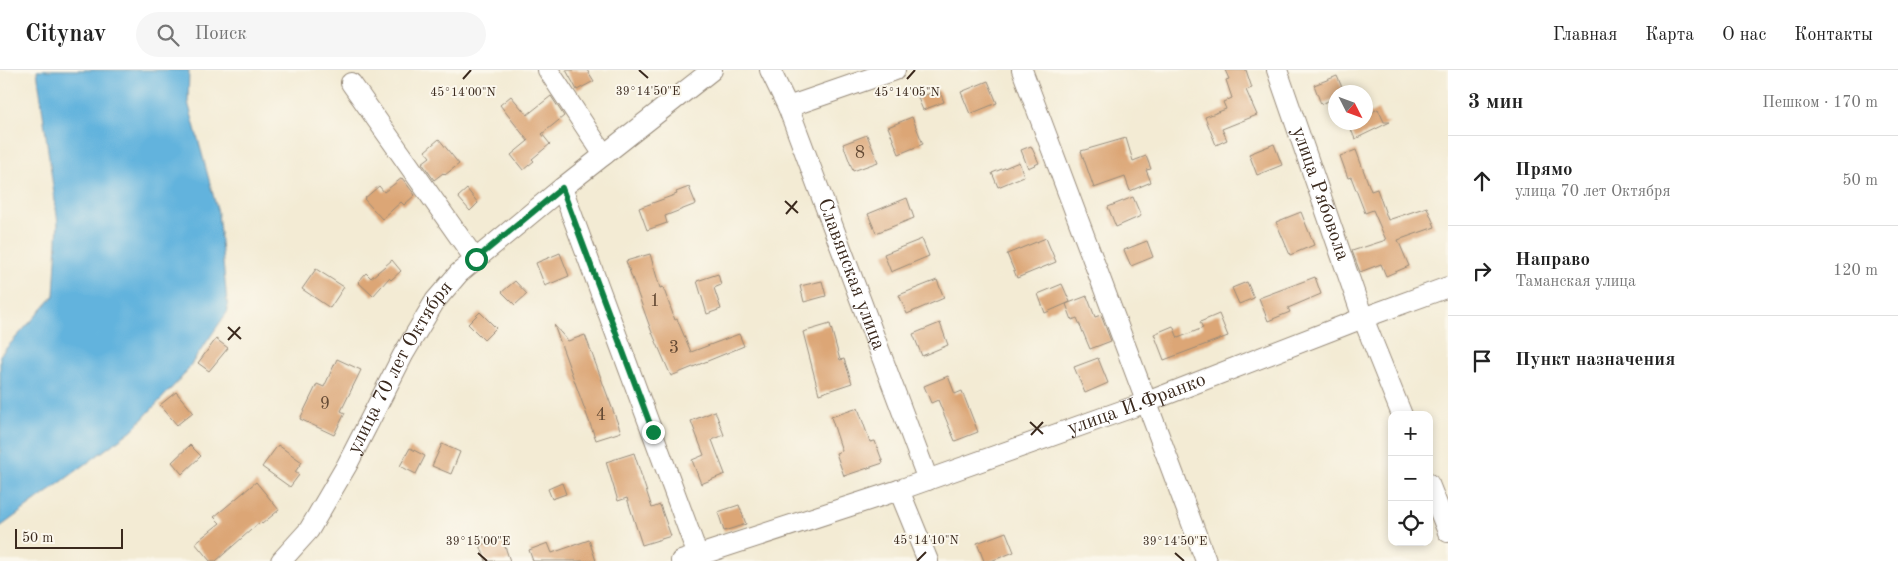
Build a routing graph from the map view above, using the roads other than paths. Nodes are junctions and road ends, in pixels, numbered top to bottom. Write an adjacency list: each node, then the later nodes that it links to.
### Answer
1 (548, 70): 9 (street)
2 (712, 70): 9 (street, улица 70 лет Октября)
3 (770, 70): 8 (street, Славянская улица)
4 (895, 70): 8 (street)
5 (1022, 70): 14 (street)
6 (1277, 70): 13 (street, улица Рябовола)
7 (351, 83): 11 (street)
8 (788, 106): 16 (street, Славянская улица)
9 (604, 154): 10 (street, улица 70 лет Октября)
10 (562, 188): 11 (street, улица 70 лет Октября); 20 (street)
11 (476, 259): 21 (street, улица 70 лет Октября)
12 (1448, 287): 13 (street, улица И.Франко)
13 (1363, 318): 14 (street, улица И.Франко); 15 (street, улица Рябовола)
14 (1147, 402): 16 (street, улица И.Франко); 23 (street)
15 (1400, 411)
16 (928, 480): 17 (street, улица И.Франко)
17 (899, 490): 20 (street, улица И.Франко); 22 (street)
18 (1433, 494): 19 (street)
19 (1448, 532)
20 (693, 559)
21 (281, 561)
22 (928, 561)
23 (1206, 561)

